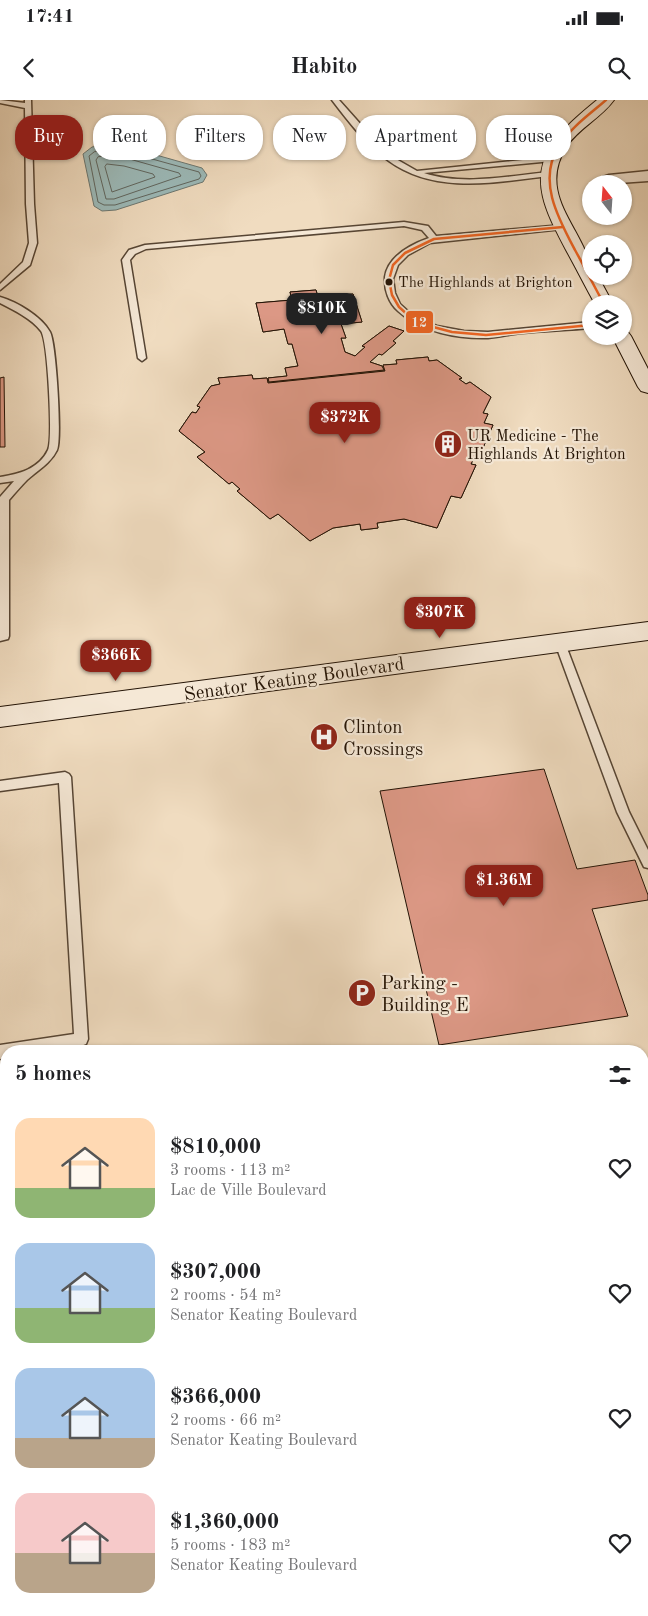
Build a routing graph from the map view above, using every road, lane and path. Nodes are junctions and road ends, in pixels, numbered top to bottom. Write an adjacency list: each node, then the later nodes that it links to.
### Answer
1 (335, 100): 6 (lane)
2 (606, 100): 5 (street)
3 (0, 101): 4 (lane)
4 (28, 103): 11 (lane)
5 (550, 167): 6 (lane); 6 (lane); 9 (street)
6 (412, 172)
7 (648, 176): 8 (street)
8 (632, 178)
9 (563, 227): 10 (lane); 12 (street)
10 (434, 238): 14 (lane); 16 (lane)
11 (0, 288)
12 (599, 295)
13 (0, 300): 18 (lane)
14 (582, 326)
15 (626, 345): 17 (street)
16 (142, 358)
17 (648, 387)
18 (24, 477): 19 (lane); 21 (lane)
19 (0, 480)
20 (648, 632): 22 (street, Senator Keating Boulevard)
21 (0, 637)
22 (560, 643): 23 (street, Senator Keating Boulevard); 25 (lane)
23 (0, 717)
24 (0, 786): 26 (lane)
25 (648, 863)
26 (44, 1045)

